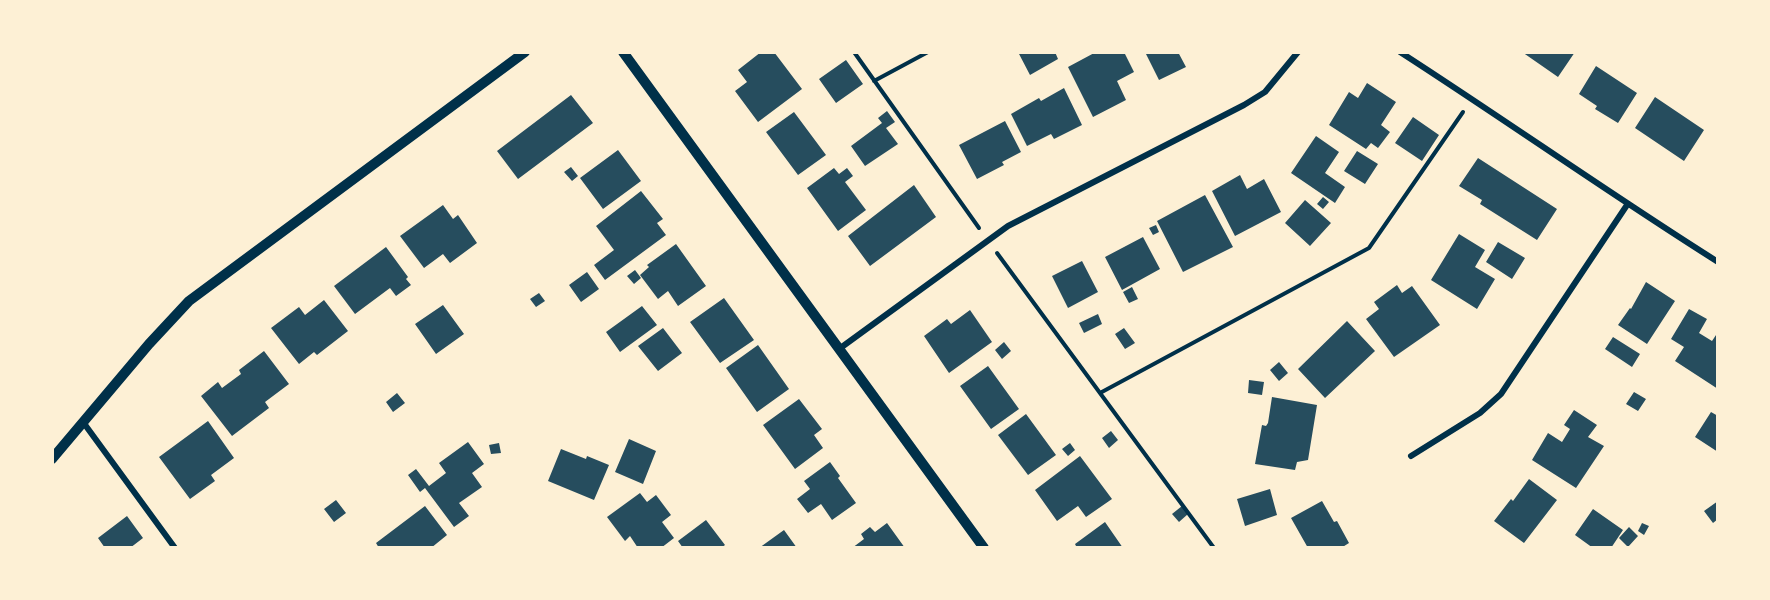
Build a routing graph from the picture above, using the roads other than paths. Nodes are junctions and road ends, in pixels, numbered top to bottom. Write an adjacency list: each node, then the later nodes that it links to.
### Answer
1 (525, 52): 8 (street)
2 (623, 52): 7 (street)
3 (1298, 52): 7 (street)
4 (1400, 52): 5 (street)
5 (1628, 205): 6 (street); 9 (street)
6 (1718, 262)
7 (839, 349): 12 (street)
8 (83, 422): 10 (street); 11 (street)
9 (1411, 456)
10 (52, 459)
11 (176, 548)
12 (984, 548)

